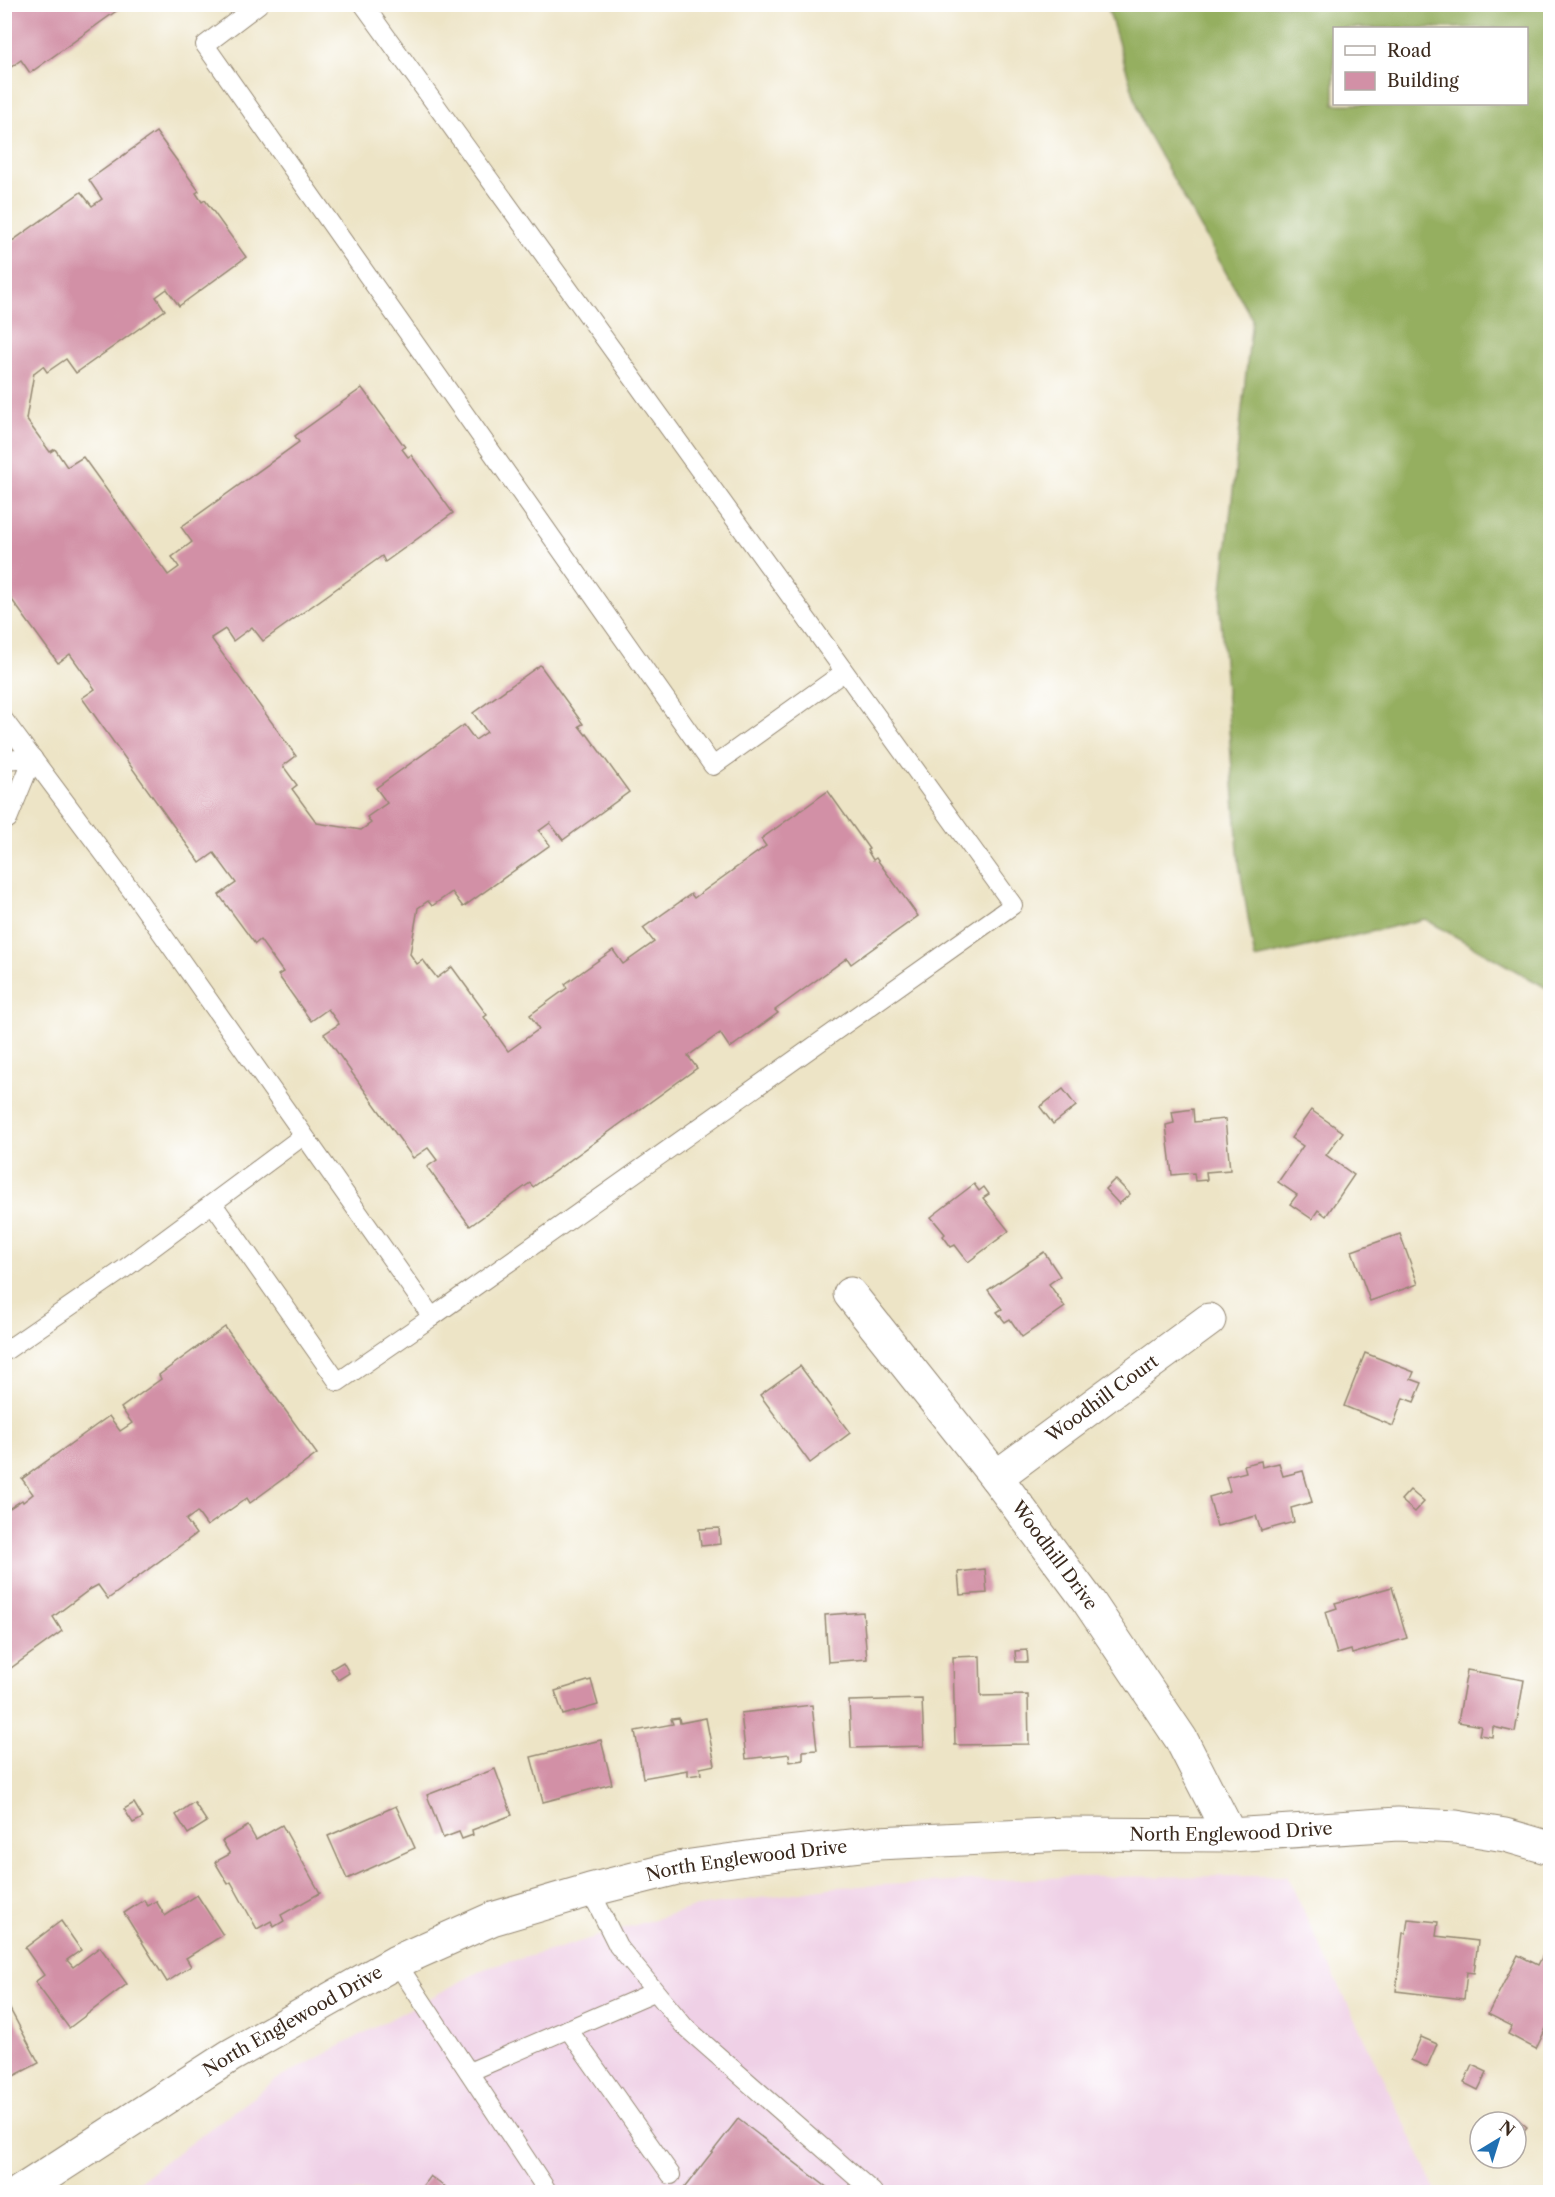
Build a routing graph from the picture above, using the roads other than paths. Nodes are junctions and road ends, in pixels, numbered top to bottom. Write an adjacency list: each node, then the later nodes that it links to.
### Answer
1 (259, 4): 3 (lane)
2 (363, 4): 3 (lane)
3 (844, 672): 11 (lane)
4 (4, 720): 5 (lane)
5 (33, 758): 6 (lane); 7 (lane); 8 (lane)
6 (4, 760)
7 (4, 821)
8 (303, 1136): 9 (lane); 11 (lane)
9 (213, 1204): 11 (lane); 13 (lane)
10 (850, 1294): 14 (street, Woodhill Drive)
11 (432, 1317)
12 (1209, 1320): 14 (street, Woodhill Court)
13 (4, 1352)
14 (996, 1477): 15 (street, Woodhill Drive)
15 (1230, 1835): 16 (street, North Englewood Drive); 17 (street, North Englewood Drive)
16 (1551, 1848)
17 (590, 1890): 18 (street, North Englewood Drive); 19 (lane)
18 (396, 1962): 21 (lane); 23 (street, North Englewood Drive)
19 (654, 1992): 20 (lane); 26 (lane)
20 (568, 2029): 21 (lane); 22 (lane)
21 (469, 2072): 25 (lane)
22 (671, 2175)
23 (66, 2179): 24 (street, North Englewood Drive)
24 (20, 2193)
25 (548, 2193)
26 (873, 2193)

